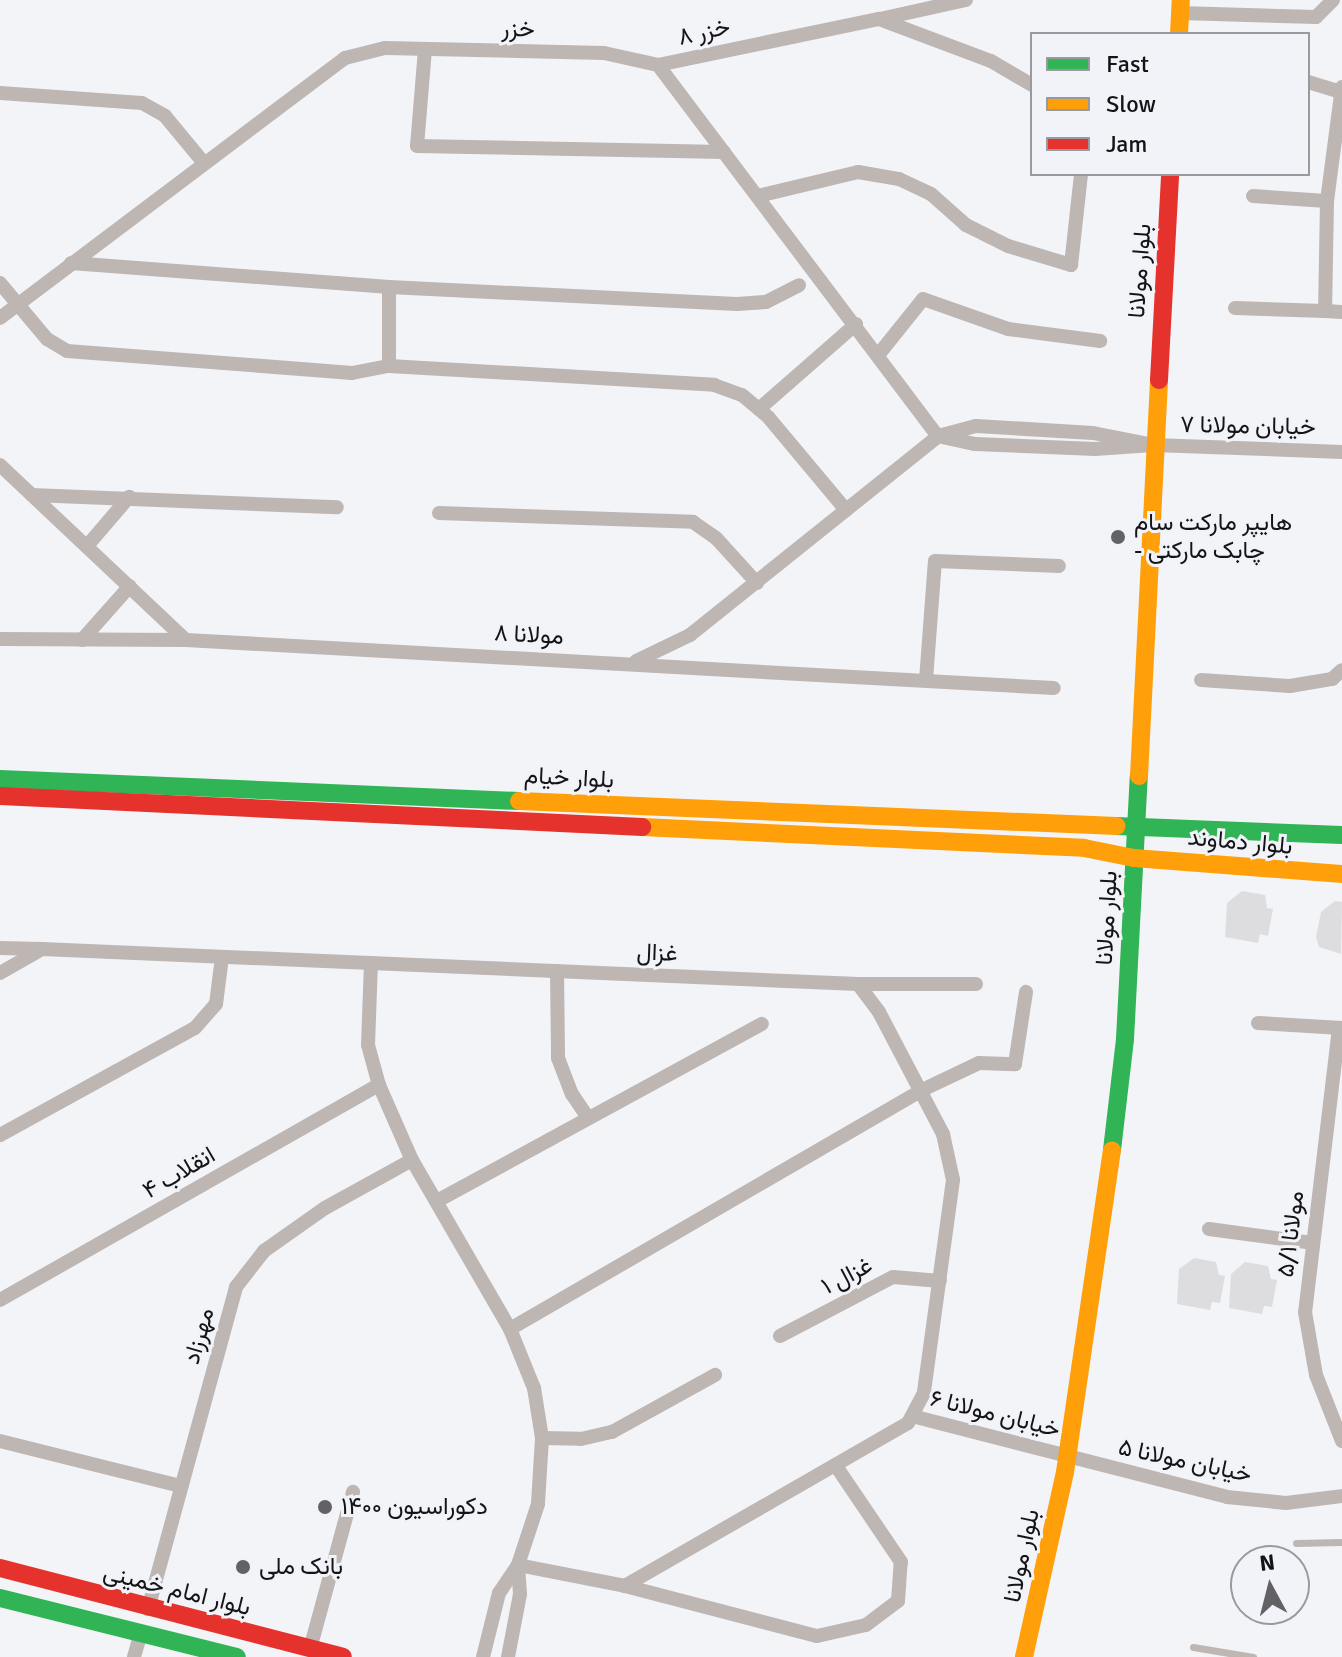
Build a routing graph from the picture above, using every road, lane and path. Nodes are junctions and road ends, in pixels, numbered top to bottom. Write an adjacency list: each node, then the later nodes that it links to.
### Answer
1 (966, 0): 4 (street, خزر ۸)
2 (1333, 0): 3 (street)
3 (1180, 7): 5 (street)
4 (879, 19): 7 (street, خزر ۸); 9 (street)
5 (1179, 32)
6 (425, 49): 7 (street, خزر); 12 (street); 13 (street, خزر)
7 (658, 65): 12 (street)
8 (1310, 82): 10 (street)
9 (1030, 84)
10 (1340, 89): 18 (street)
11 (0, 93): 13 (street)
12 (724, 152): 16 (street)
13 (203, 162): 19 (street, خزر)
14 (1081, 176): 16 (street)
15 (1170, 176): 34 (street, بلوار مولانا)
16 (758, 196): 28 (street)
17 (1253, 196): 18 (street)
18 (1327, 201): 25 (street)
19 (71, 263): 22 (street); 23 (street, خزر)
20 (0, 283): 23 (street)
21 (799, 285): 22 (street)
22 (389, 287): 31 (street)
23 (19, 303): 27 (street, خزر); 31 (street)
24 (1235, 308): 25 (street)
25 (1325, 311): 26 (street)
26 (1342, 312)
27 (0, 318)
28 (856, 324): 30 (street); 32 (street)
29 (1100, 341): 30 (street)
30 (879, 354): 33 (street)
31 (389, 366): 32 (street)
32 (759, 409): 40 (street)
33 (938, 436): 34 (street); 40 (street)
34 (1153, 445): 35 (street, خیابان مولانا ۷); 56 (street, بلوار مولانا)
35 (1342, 452)
36 (0, 466): 37 (street)
37 (32, 495): 38 (street); 42 (street)
38 (129, 497): 39 (street); 42 (street)
39 (337, 507)
40 (846, 510): 44 (street)
41 (439, 513): 44 (street)
42 (87, 546): 45 (street)
43 (1059, 566): 51 (street)
44 (757, 583): 49 (street)
45 (130, 586): 47 (street); 48 (street)
46 (0, 639): 47 (street, مولانا ۸)
47 (82, 640): 48 (street, مولانا ۸)
48 (186, 640): 49 (street, مولانا ۸)
49 (634, 662): 51 (street, مولانا ۸)
50 (1342, 670): 52 (street)
51 (926, 680): 53 (street, مولانا ۸)
52 (1201, 680)
53 (1054, 688)
54 (0, 779): 56 (street, بلوار خیام)
55 (0, 796): 58 (street, بلوار خیام)
56 (1135, 827): 57 (street, بلوار دماوند); 58 (street, بلوار مولانا)
57 (1342, 835)
58 (1134, 858): 59 (street, بلوار دماوند); 89 (street, بلوار مولانا)
59 (1342, 874)
60 (0, 948): 61 (street, غزال)
61 (42, 949): 62 (street, غزال); 65 (street)
62 (222, 957): 63 (street, غزال); 75 (street)
63 (371, 963): 64 (street, غزال); 72 (street)
64 (557, 971): 66 (street, غزال); 74 (street)
65 (0, 973)
66 (858, 984): 67 (street, غزال); 73 (street)
67 (976, 984)
68 (1026, 992): 73 (street)
69 (1258, 1023): 71 (street)
70 (762, 1024): 74 (street)
71 (1340, 1028): 79 (street, مولانا ۵/۱)
72 (379, 1085): 76 (street); 81 (street, انقلاب ۴)
73 (920, 1091): 80 (street); 82 (street)
74 (588, 1118): 77 (street)
75 (0, 1135)
76 (412, 1160): 77 (street); 91 (street, مهرزاد)
77 (437, 1201): 82 (street)
78 (1209, 1229): 79 (street)
79 (1312, 1243): 88 (street, مولانا ۵/۱)
80 (940, 1281): 83 (street, غزال ۱); 85 (street)
81 (0, 1300)
82 (510, 1329): 86 (street)
83 (780, 1336)
84 (715, 1375): 86 (street)
85 (912, 1416): 89 (street, خیابان مولانا ۶); 90 (street)
86 (542, 1438): 96 (street)
87 (0, 1441): 91 (street)
88 (1342, 1441)
89 (1067, 1455): 93 (street, خیابان مولانا ۵); 109 (street, بلوار مولانا)
90 (836, 1466): 98 (street); 98 (street)
91 (181, 1486): 100 (street, مهرزاد)
92 (353, 1492): 103 (street)
93 (1342, 1496)
94 (1342, 1542): 95 (lane)
95 (1296, 1543)
96 (518, 1565): 98 (street); 107 (street); 108 (street)
97 (0, 1568): 100 (street, بلوار امام خمینی)
98 (625, 1586)
99 (0, 1598): 101 (street, بلوار امام خمینی)
100 (148, 1609): 101 (street); 103 (street, بلوار امام خمینی)
101 (141, 1633): 104 (street); 105 (street, بلوار امام خمینی)
102 (1193, 1647): 110 (lane)
103 (310, 1649): 106 (street, بلوار امام خمینی)
104 (134, 1657)
105 (237, 1657)
106 (343, 1657)
107 (483, 1657)
108 (508, 1657)
109 (1024, 1657)
110 (1253, 1657)

